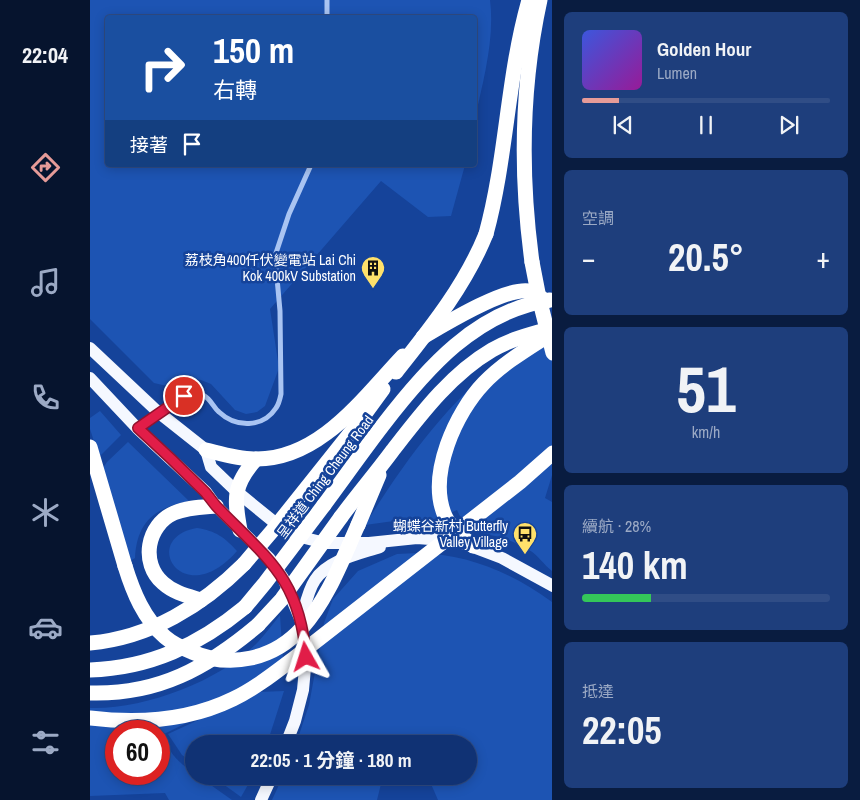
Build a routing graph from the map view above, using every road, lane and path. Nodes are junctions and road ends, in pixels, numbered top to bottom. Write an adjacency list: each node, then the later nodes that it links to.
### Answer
1 (327, 0): 4 (street)
2 (529, 0): 25 (highway, bridge)
3 (540, 0): 10 (highway, bridge)
4 (328, 15)
5 (309, 167): 12 (street)
6 (549, 301): 17 (highway); 28 (highway, 呈祥道 Ching Cheung Road, bridge)
7 (552, 328): 18 (highway)
8 (552, 332): 23 (highway)
9 (90, 348): 12 (main road)
10 (552, 353)
11 (90, 378): 13 (main road)
12 (158, 412): 13 (street); 15 (main road)
13 (138, 428): 20 (main road)
14 (90, 447): 18 (highway, bridge)
15 (206, 450): 17 (highway); 19 (main road)
16 (552, 453): 30 (highway, bridge)
17 (256, 460): 19 (highway)
18 (383, 464): 29 (highway, bridge)
19 (236, 491): 21 (highway); 22 (main road)
20 (216, 506): 21 (main road); 25 (highway)
21 (240, 530): 26 (main road)
22 (402, 539): 23 (main road); 26 (main road)
23 (473, 546): 24 (main road)
24 (552, 586)
25 (201, 600): 27 (highway)
26 (301, 621): 31 (main road)
27 (90, 643)
28 (90, 670)
29 (90, 693)
30 (90, 718)
31 (289, 735)
32 (268, 785): 33 (main road)
33 (262, 800)

